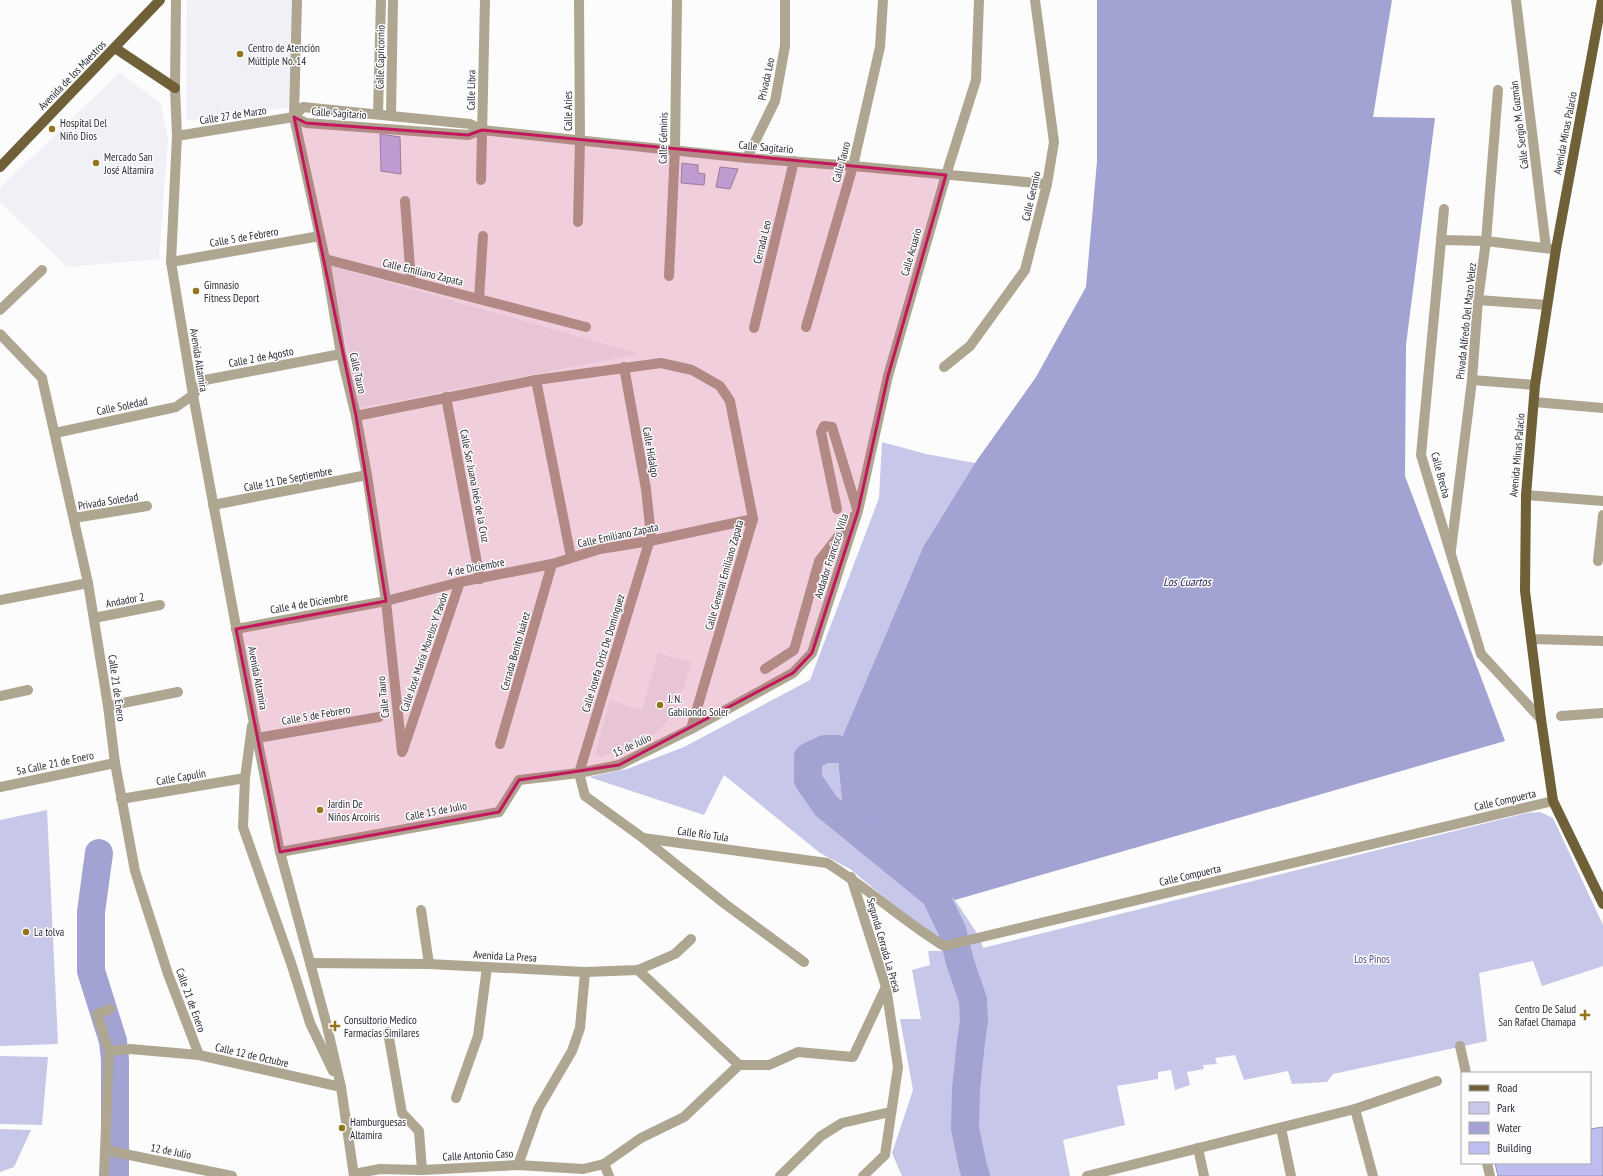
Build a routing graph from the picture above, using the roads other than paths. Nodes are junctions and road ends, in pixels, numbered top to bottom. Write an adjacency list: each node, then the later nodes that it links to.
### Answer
1 (160, 0): 15 (main road, Avenida de los Maestros)
2 (176, 0): 16 (street, Avenida Altamira)
3 (296, 0): 20 (street, Calle Tauro)
4 (381, 0): 18 (street, Calle Capricornio)
5 (393, 0): 19 (street, Calle Capricornio)
6 (485, 0): 21 (street, Calle Libra)
7 (579, 0): 23 (street, Calle Aries)
8 (677, 0): 24 (street, Calle Géminis)
9 (785, 0): 25 (street, Privada Leo)
10 (883, 0): 27 (street, Calle Tauro)
11 (979, 0): 29 (street, Calle Acuario)
12 (1035, 0): 31 (street, Calle Geranio)
13 (1516, 0): 39 (street, Calle Sergio M. Guzmán)
14 (1602, 0): 39 (main road, Avenida Minas Palacio)
15 (114, 48): 16 (main road); 28 (main road, Avenida de los Maestros)
16 (175, 88): 22 (street, Avenida Altamira)
17 (1498, 90): 38 (street, Privada Alfredo Del Mazo Velez)
18 (378, 114): 19 (street, Calle Sagitario); 20 (street, Calle Sagitario)
19 (391, 115): 21 (street, Calle Sagitario)
20 (294, 117): 21 (street, Calle Sagitario); 22 (street, Calle 27 de Marzo); 35 (street, Calle Tauro)
21 (482, 130): 23 (street, Calle Sagitario); 30 (street, Calle Libra)
22 (177, 136): 41 (street, Avenida Altamira)
23 (580, 140): 24 (street, Calle Sagitario); 34 (street, Calle Aries)
24 (675, 149): 25 (street, Calle Sagitario); 43 (street, Calle Géminis)
25 (747, 158): 26 (street, Calle Sagitario)
26 (794, 161): 27 (street, Calle Sagitario); 51 (street, Cerrada Leo)
27 (853, 166): 29 (street, Calle Sagitario); 50 (street, Calle Tauro)
28 (0, 167)
29 (946, 175): 31 (street, Calle Sagitario); 71 (street, Calle Acuario)
30 (480, 180)
31 (1047, 184): 55 (street, Calle Geranio)
32 (405, 201): 44 (street)
33 (1444, 209): 37 (street, Calle Brecha)
34 (578, 222)
35 (320, 236): 40 (street, Calle Tauro); 41 (street, Calle 5 de Febrero)
36 (483, 236): 45 (street)
37 (1441, 240): 38 (street); 76 (street, Calle Brecha)
38 (1486, 242): 39 (street); 46 (street, Privada Alfredo Del Mazo Velez)
39 (1551, 249): 47 (main road, Avenida Minas Palacio)
40 (325, 260): 44 (street, Calle Emiliano Zapata); 53 (street, Calle Tauro)
41 (172, 262): 59 (street, Avenida Altamira)
42 (42, 270): 48 (street)
43 (669, 276)
44 (411, 281): 45 (street, Calle Emiliano Zapata)
45 (479, 299): 49 (street, Calle Emiliano Zapata)
46 (1478, 300): 47 (street); 57 (street, Privada Alfredo Del Mazo Velez)
47 (1547, 305): 58 (main road, Avenida Minas Palacio)
48 (0, 310)
49 (586, 327)
50 (806, 327)
51 (754, 328)
52 (0, 334): 64 (street, Calle 21 de Enero)
53 (341, 354): 59 (street, Calle 2 de Agosto); 63 (street, Calle Tauro)
54 (624, 367): 56 (street); 74 (street, Calle General Emiliano Zapata); 75 (street, Calle Hidalgo)
55 (944, 367)
56 (536, 380): 60 (street); 77 (street, Calle Emiliano Zapata)
57 (1472, 380): 58 (street); 76 (street, Privada Alfredo Del Mazo Velez)
58 (1535, 385): 61 (main road, Avenida Minas Palacio)
59 (193, 395): 64 (street, Calle Soledad); 68 (street, Avenida Altamira)
60 (446, 398): 63 (street); 80 (street, Calle Sor Juana Inés de la Cruz)
61 (1534, 402): 62 (street); 66 (main road, Avenida Minas Palacio)
62 (1603, 408)
63 (356, 416): 65 (street, Calle Tauro)
64 (54, 433): 73 (street, Calle 21 de Enero)
65 (367, 475): 68 (street, Calle 11 De Septiembre); 84 (street, Calle Tauro)
66 (1526, 495): 67 (street); 88 (main road, Avenida Minas Palacio)
67 (1603, 501)
68 (213, 505): 87 (street, Avenida Altamira)
69 (147, 506): 73 (street, Privada Soledad)
70 (837, 509): 71 (street)
71 (858, 511): 90 (street, Andador Francisco Villa); 100 (street, Andador Francisco Villa)
72 (1603, 514): 78 (street)
73 (74, 518): 82 (street, Calle 21 de Enero)
74 (753, 519): 75 (street, Calle Emiliano Zapata); 100 (street, Calle General Emiliano Zapata)
75 (650, 541): 77 (street, Calle Emiliano Zapata); 105 (street, Calle Josefa Ortiz De Domínguez)
76 (1451, 554): 99 (street, Calle Brecha)
77 (571, 557): 79 (street, 4 de Diciembre)
78 (1598, 560)
79 (552, 564): 80 (street, 4 de Diciembre); 102 (street, Cerrada Benito Juárez)
80 (480, 579): 81 (street, 4 de Diciembre)
81 (460, 582): 84 (street, 4 de Diciembre); 103 (street, Calle José María Morelos Y Pavón)
82 (88, 583): 83 (street); 86 (street, Calle 21 de Enero)
83 (0, 600)
84 (386, 602): 87 (street, Calle 4 de Diciembre); 103 (street, Calle Tauro)
85 (160, 605): 86 (street, Andador 2)
86 (94, 618): 94 (street, Calle 21 de Enero)
87 (236, 629): 98 (street, Avenida Altamira)
88 (1531, 639): 89 (street); 99 (main road, Avenida Minas Palacio)
89 (1603, 641)
90 (765, 670)
91 (28, 690): 93 (street)
92 (178, 692): 94 (street)
93 (0, 696)
94 (108, 706): 104 (street, Calle 21 de Enero)
95 (1603, 713): 96 (street)
96 (1561, 716)
97 (379, 717): 101 (street, Calle 5 de Febrero)
98 (253, 718): 101 (street, Avenida Altamira); 106 (street, Avenida Altamira)
99 (1540, 719): 109 (main road, Avenida Minas Palacio)
100 (691, 729): 105 (street, 15 de Julio)
101 (257, 738): 111 (street, Avenida Altamira)
102 (500, 744)
103 (402, 752)
104 (115, 763): 107 (street, 5a Calle 21 de Enero); 108 (street, Calle 21 de Enero)
105 (579, 773): 110 (street, Calle Río Tula); 111 (street, Calle 15 de Julio)
106 (245, 778): 108 (street, Calle Capulín); 131 (street, Avenida Altamira)
107 (0, 787)
108 (121, 799): 127 (street, Calle 21 de Enero)
109 (1553, 801): 112 (street, Calle Compuerta); 113 (main road, Avenida Minas Palacio)
110 (642, 838): 112 (street, Calle Río Tula); 116 (street)
111 (280, 852): 117 (street, Avenida Altamira)
112 (851, 878): 122 (street, Segunda Cerrada La Presa)
113 (1603, 904)
114 (421, 910): 118 (street)
115 (691, 939): 120 (street, Avenida La Presa)
116 (804, 962)
117 (310, 963): 118 (street, Avenida La Presa); 131 (street, Avenida Altamira)
118 (429, 964): 119 (street, Avenida La Presa)
119 (487, 967): 121 (street, Avenida La Presa); 132 (street)
120 (638, 970): 121 (street, Avenida La Presa); 128 (street)
121 (585, 972): 140 (street)
122 (886, 987): 128 (street); 134 (street, Segunda Cerrada La Presa)
123 (110, 1009): 126 (street)
124 (388, 1032): 141 (street)
125 (1460, 1046): 129 (street)
126 (110, 1051): 127 (street, Calle 12 de Octubre); 137 (street)
127 (198, 1055): 131 (street, Calle 12 de Octubre)
128 (739, 1065): 138 (street)
129 (1466, 1072)
130 (1437, 1081): 133 (street)
131 (340, 1087): 142 (street, Avenida Altamira)
132 (456, 1098)
133 (1356, 1109): 135 (street); 151 (street)
134 (890, 1112): 146 (street); 147 (street, Segunda Cerrada La Presa)
135 (1281, 1128): 136 (street); 150 (street)
136 (1198, 1148): 148 (street); 149 (street)
137 (108, 1149): 143 (street); 144 (street, 12 de Julio)
138 (604, 1164): 140 (street, Calle Antonio Caso); 145 (street)
139 (1487, 1164): 152 (street)
140 (518, 1165): 141 (street, Calle Antonio Caso)
141 (422, 1170): 142 (street, Calle Antonio Caso)
142 (354, 1175)
143 (104, 1176)
144 (232, 1176)
145 (608, 1176)
146 (780, 1176)
147 (862, 1176)
148 (1087, 1176)
149 (1204, 1176)
150 (1291, 1176)
151 (1373, 1176)
152 (1490, 1176)

